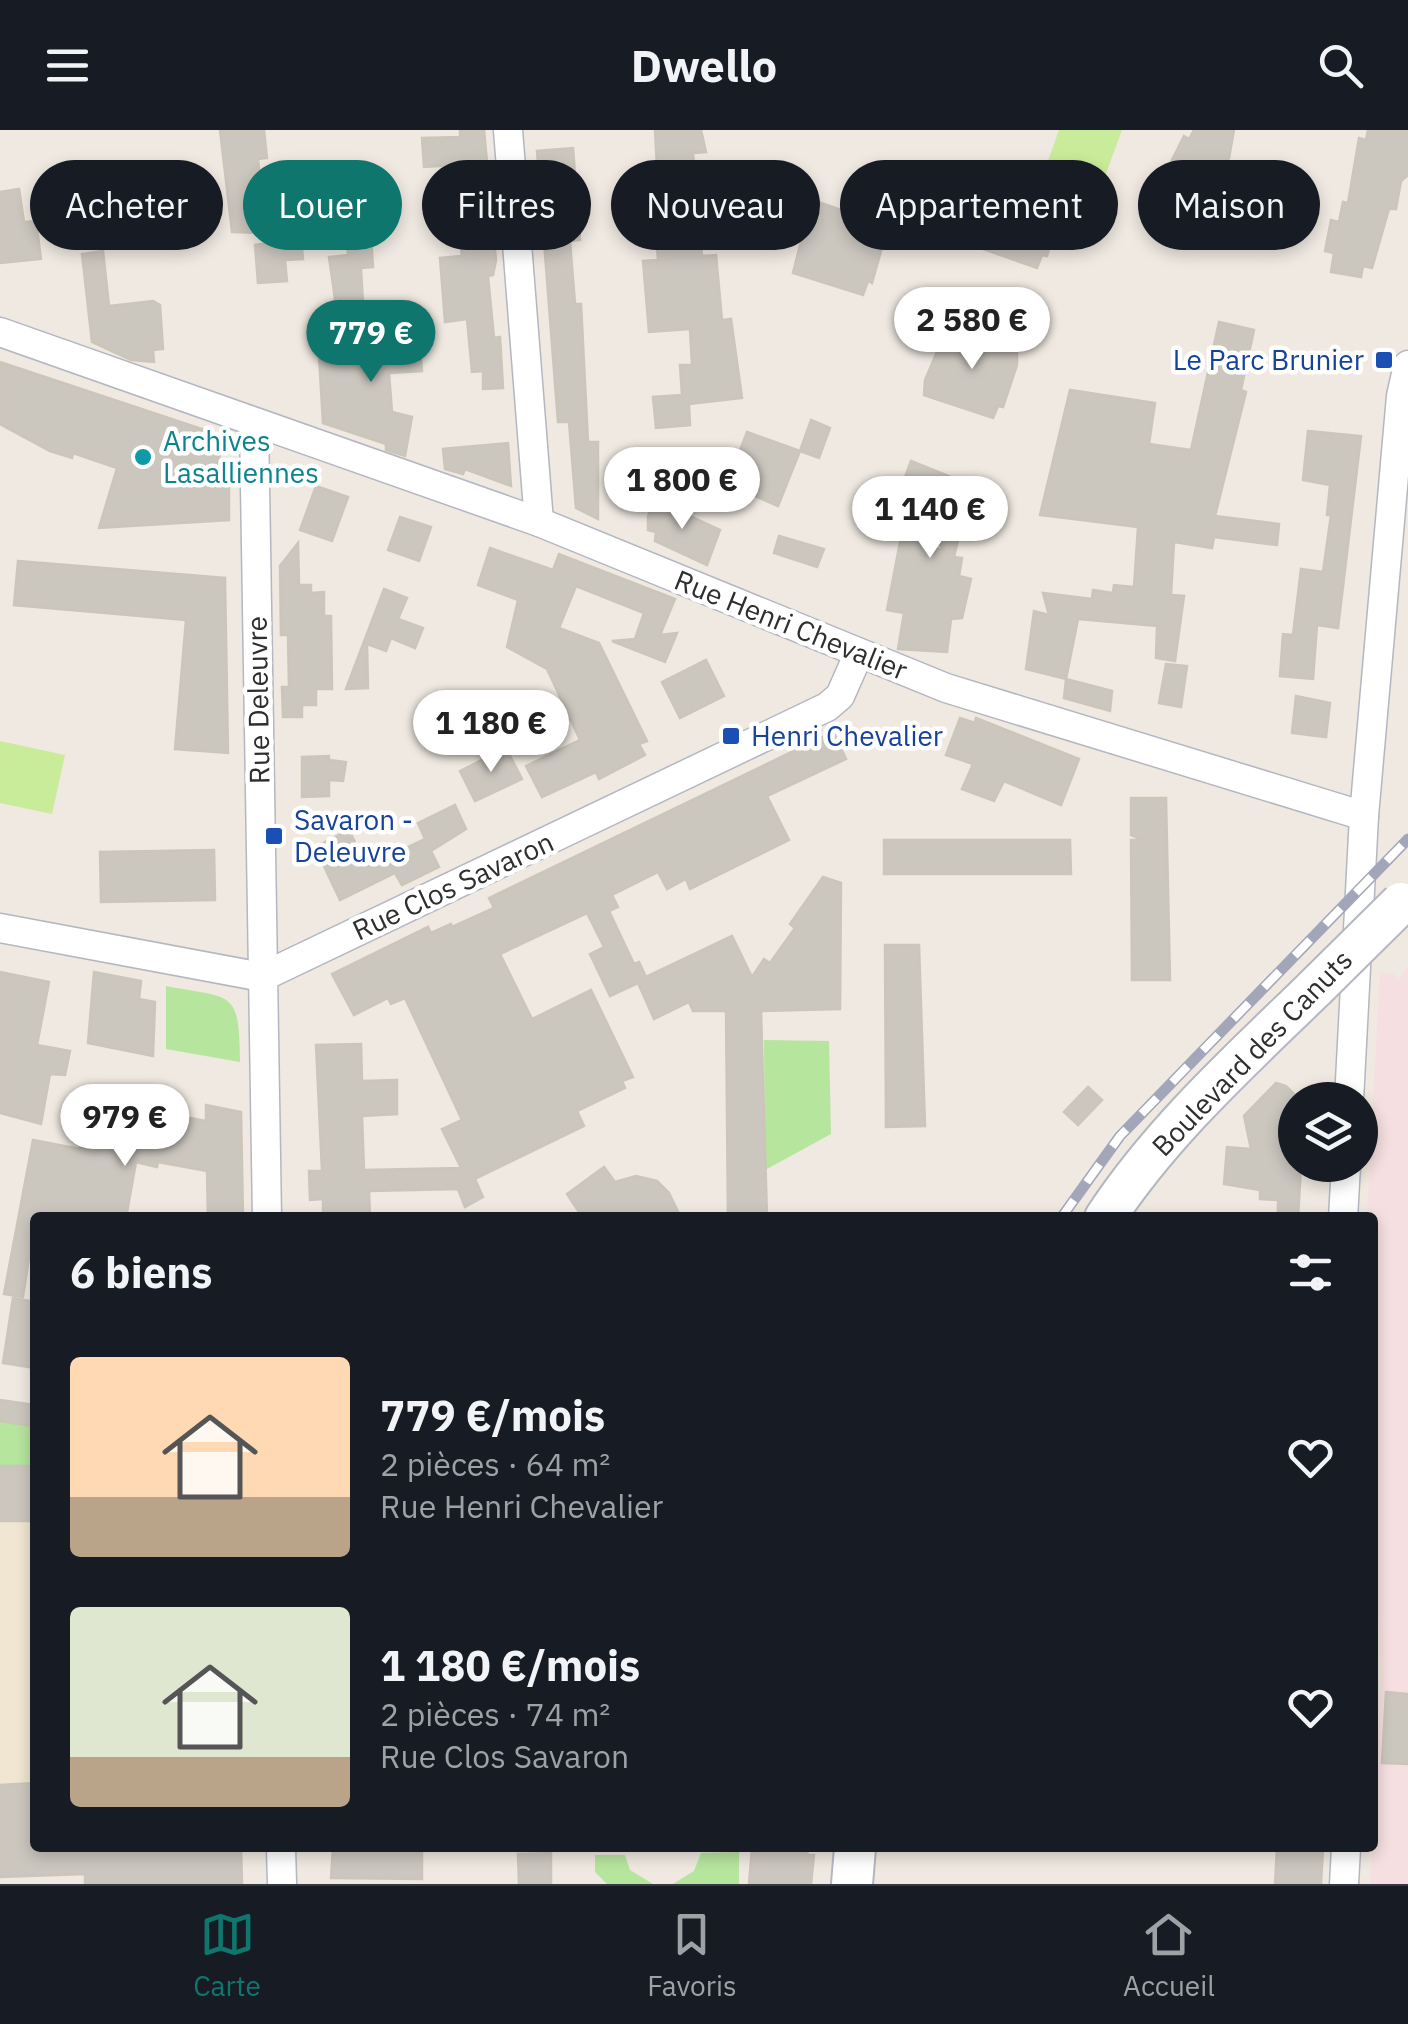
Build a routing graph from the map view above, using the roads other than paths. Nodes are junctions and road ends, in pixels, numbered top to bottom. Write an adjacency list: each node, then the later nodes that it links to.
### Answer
1 (508, 130): 5 (street)
2 (0, 332): 4 (street, Rue Henri Chevalier)
3 (1408, 365): 7 (street)
4 (254, 423): 5 (street, Rue Henri Chevalier); 10 (street, Rue Deleuvre)
5 (539, 522): 6 (street, Rue Henri Chevalier)
6 (859, 653): 7 (street, Rue Henri Chevalier); 10 (street, Rue Clos Savaron)
7 (1364, 816): 11 (street)
8 (1404, 900): 14 (main road, Boulevard des Canuts, bridge)
9 (0, 928): 10 (street)
10 (262, 977): 13 (street, Rue Deleuvre)
11 (1350, 1082)
12 (1345, 1182): 15 (street)
13 (268, 1212)
14 (1108, 1212)
15 (1343, 1212)
16 (281, 1852): 19 (street)
17 (855, 1852): 20 (main road)
18 (1346, 1852): 21 (street)
19 (282, 1884)
20 (852, 1884)
21 (1344, 1884)

